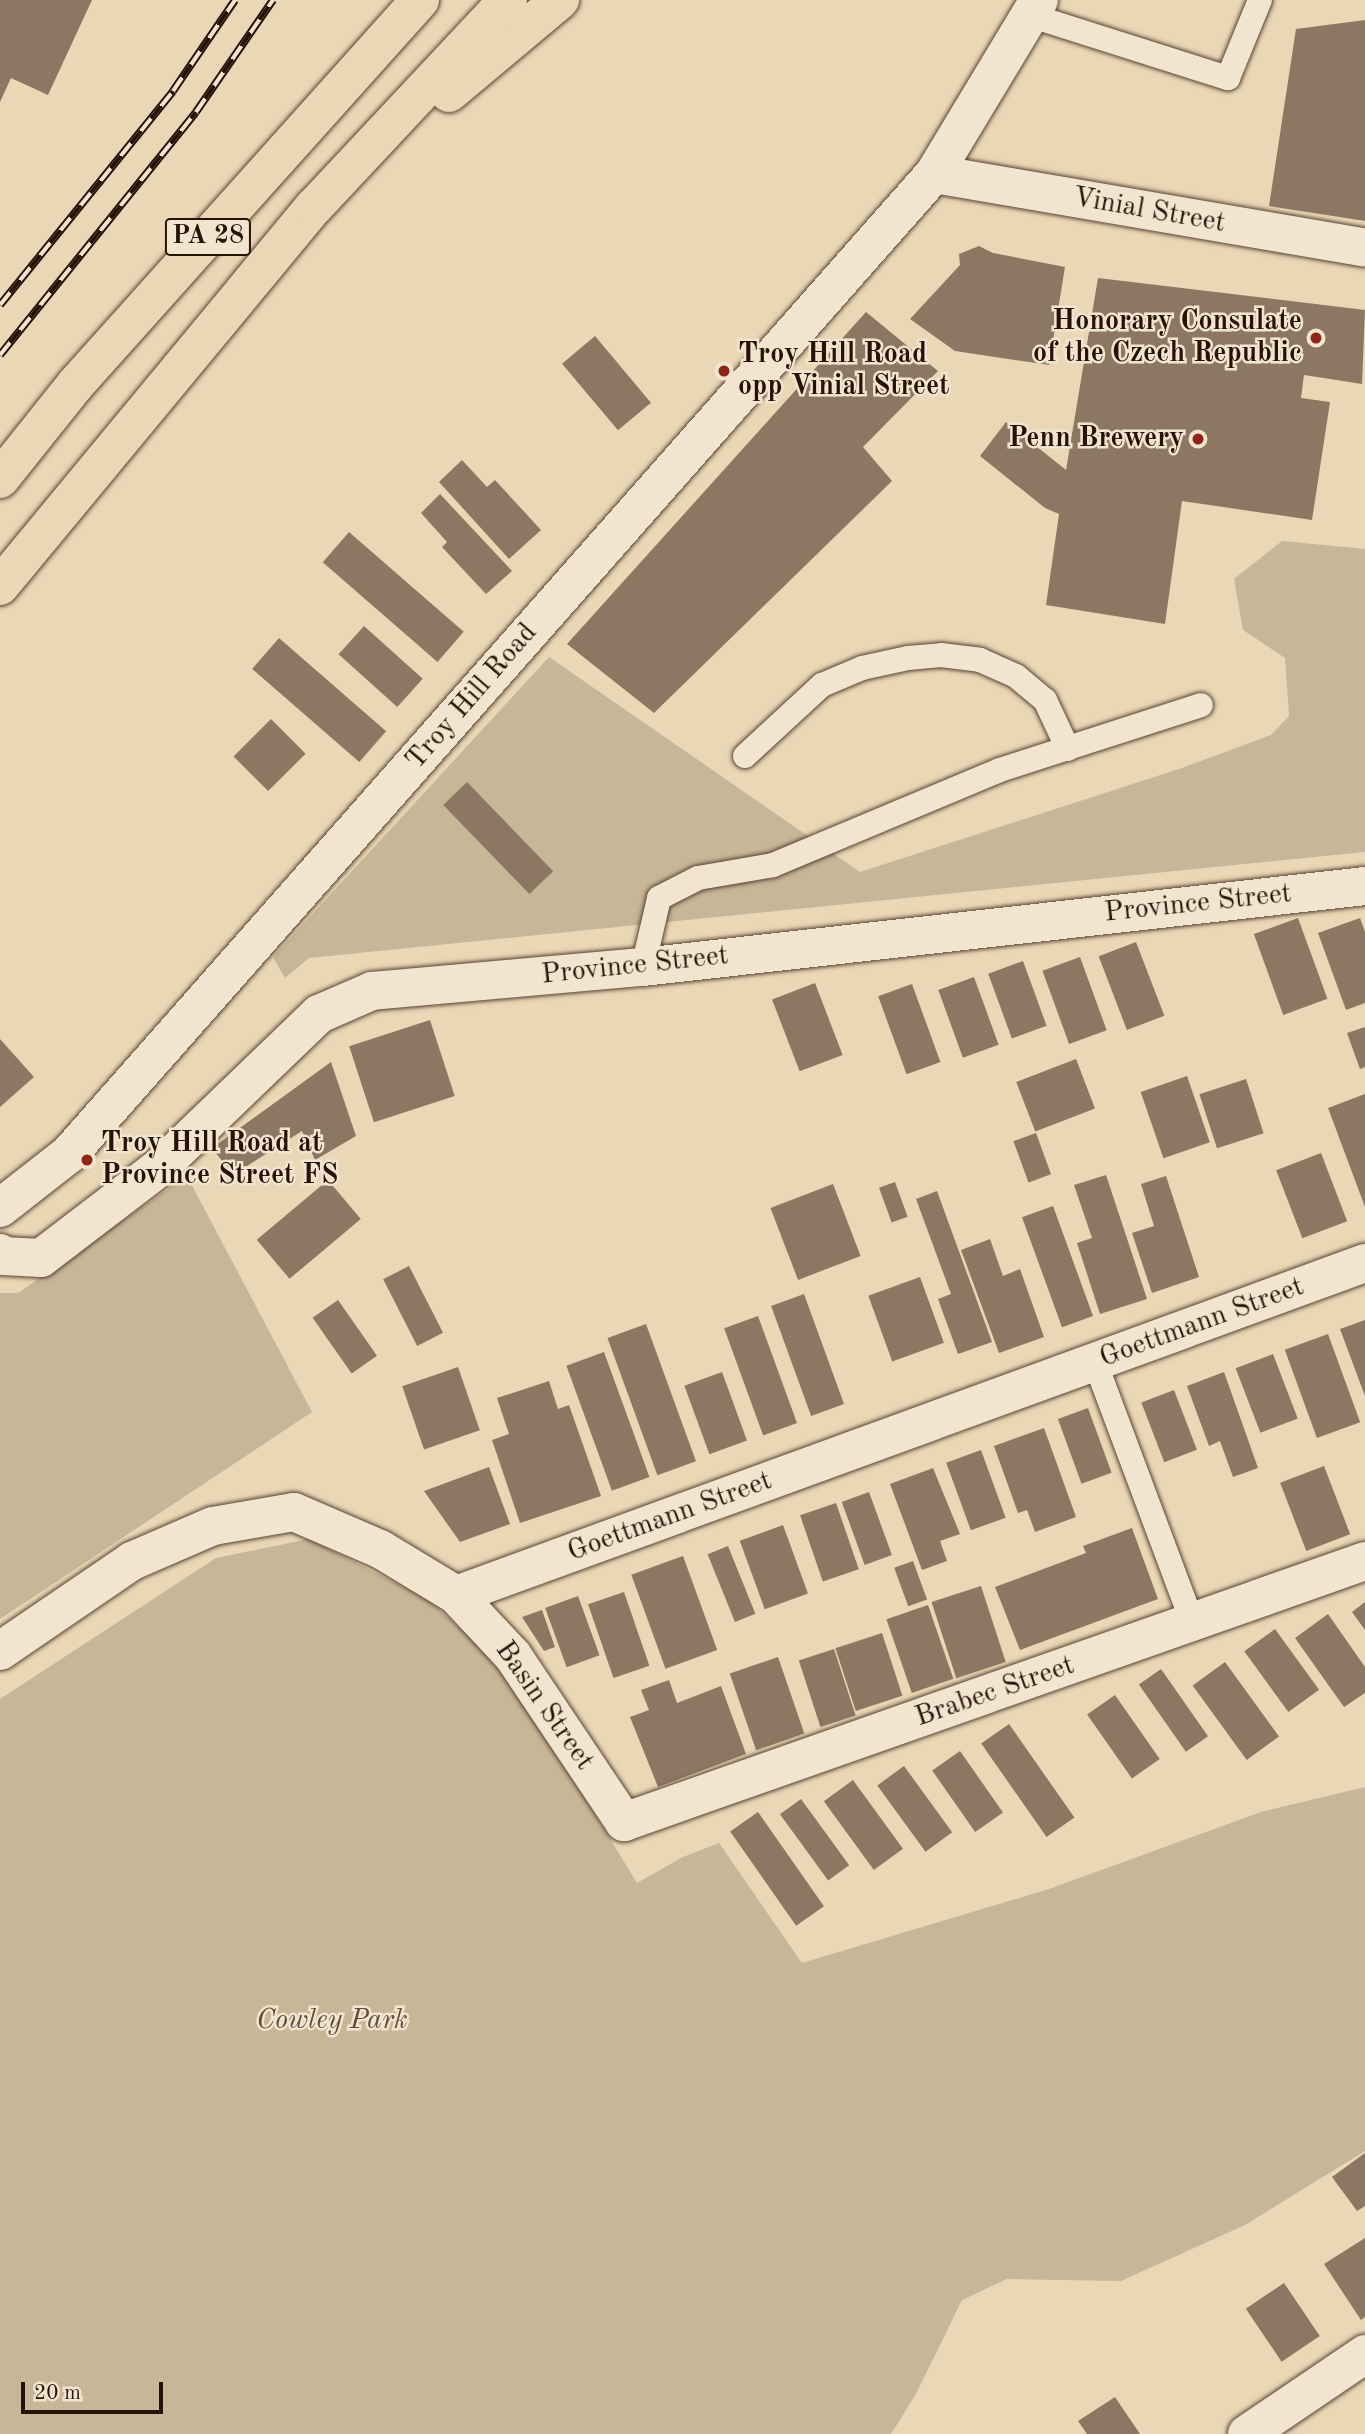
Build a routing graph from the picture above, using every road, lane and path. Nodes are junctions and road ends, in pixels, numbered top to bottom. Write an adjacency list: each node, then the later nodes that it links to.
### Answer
1 (420, 0): 9 (highway, PA 28)
2 (509, 0): 7 (highway, PA 28)
3 (560, 0): 7 (highway)
4 (1260, 0): 5 (lane)
5 (1034, 7): 6 (street, Troy Hill Road)
6 (934, 174): 8 (street, Vinial Street); 16 (street, Troy Hill Road)
7 (314, 207): 10 (highway, PA 28)
8 (1365, 248)
9 (0, 478)
10 (0, 586)
11 (1200, 705): 12 (lane)
12 (1068, 749): 13 (lane); 15 (lane)
13 (745, 757)
14 (1365, 886): 15 (street, Province Street)
15 (643, 967): 17 (street, Province Street)
16 (0, 1208)
17 (0, 1252)
18 (1365, 1263): 19 (street, Goettmann Street)
19 (1095, 1362): 21 (street, Goettmann Street); 22 (lane)
20 (1365, 1562): 22 (street, Brabec Street)
21 (456, 1595): 23 (street); 24 (street, Basin Street)
22 (1192, 1622): 24 (street, Brabec Street)
23 (0, 1651)
24 (624, 1822)
25 (1365, 2354): 26 (street)
26 (1247, 2434)

